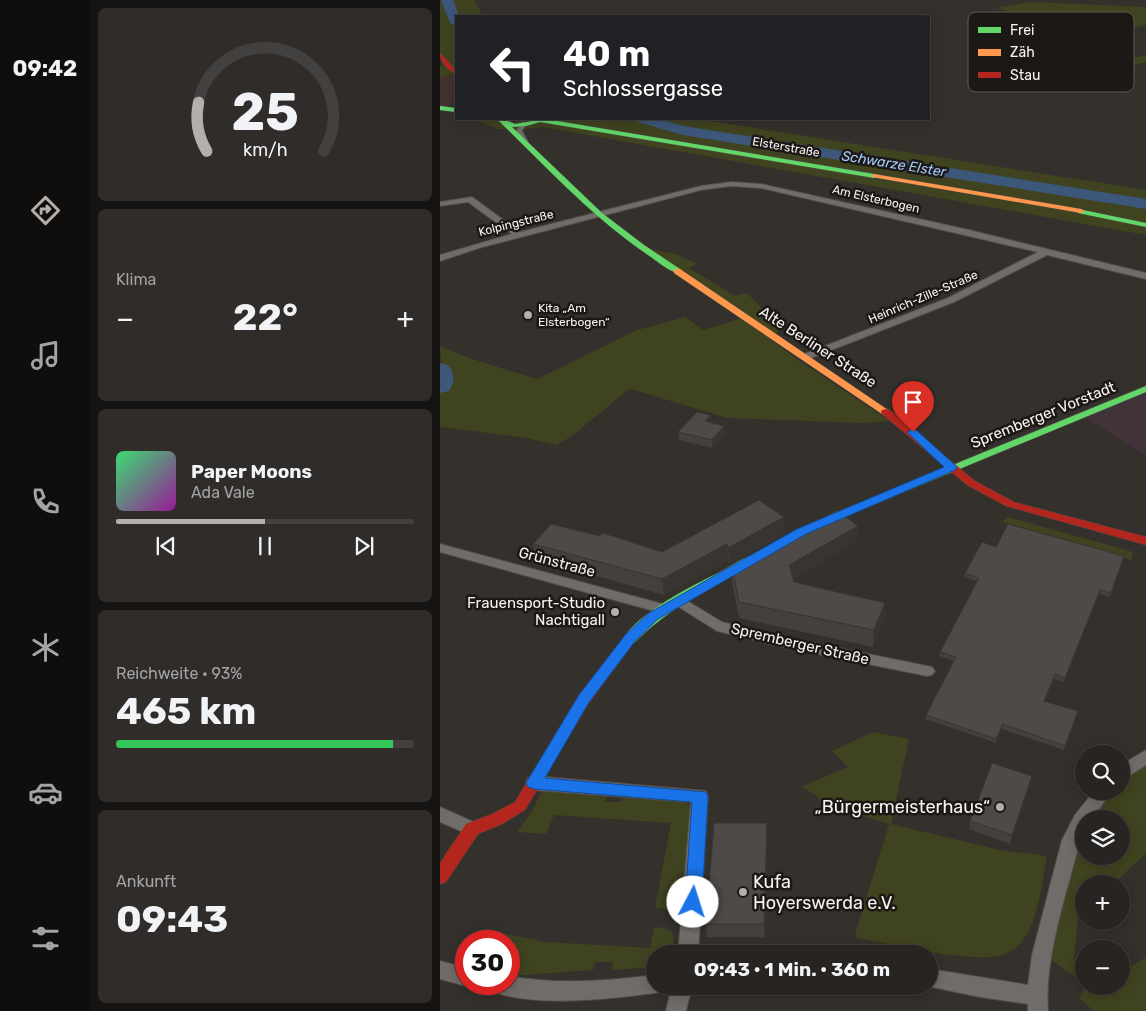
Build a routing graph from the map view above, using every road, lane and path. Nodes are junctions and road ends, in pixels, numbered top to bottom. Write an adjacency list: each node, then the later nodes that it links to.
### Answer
1 (440, 55): 2 (street)
2 (455, 71)
3 (440, 108): 4 (street)
4 (455, 110)
5 (541, 120): 7 (street); 11 (street, Elsterstraße)
6 (504, 121): 7 (street); 8 (street, Alte Berliner Straße)
7 (523, 124): 8 (street)
8 (524, 142): 10 (street, Alte Berliner Straße)
9 (440, 204): 12 (street)
10 (599, 215): 12 (street, Kolpingstraße); 13 (street, Am Elsterbogen); 16 (street, Alte Berliner Straße)
11 (1146, 225)
12 (518, 235): 14 (street, Kolpingstraße)
13 (1046, 252): 15 (street, Am Elsterbogen); 16 (street, Heinrich-Zille-Straße)
14 (440, 258)
15 (1146, 276)
16 (806, 357): 18 (street, Alte Berliner Straße)
17 (1146, 389): 18 (street, Spremberger Vorstadt)
18 (952, 467): 19 (street); 20 (street, Alte Berliner Straße)
19 (809, 528)
20 (1146, 541)
21 (440, 548): 24 (street, Grünstraße)
22 (765, 552): 23 (street)
23 (679, 602): 24 (street); 25 (street, Spremberger Straße)
24 (665, 609): 28 (street)
25 (927, 671)
26 (1146, 756): 27 (street)
27 (1130, 768)
28 (534, 783): 31 (street); 33 (street)
29 (1097, 800): 40 (street)
30 (440, 814): 31 (street)
31 (472, 829): 32 (street)
32 (440, 877)
33 (689, 945)
34 (440, 970): 35 (street)
35 (455, 974)
36 (938, 980): 40 (street)
37 (646, 985): 38 (street)
38 (520, 987)
39 (680, 995): 41 (street)
40 (1038, 1003)
41 (676, 1011)

